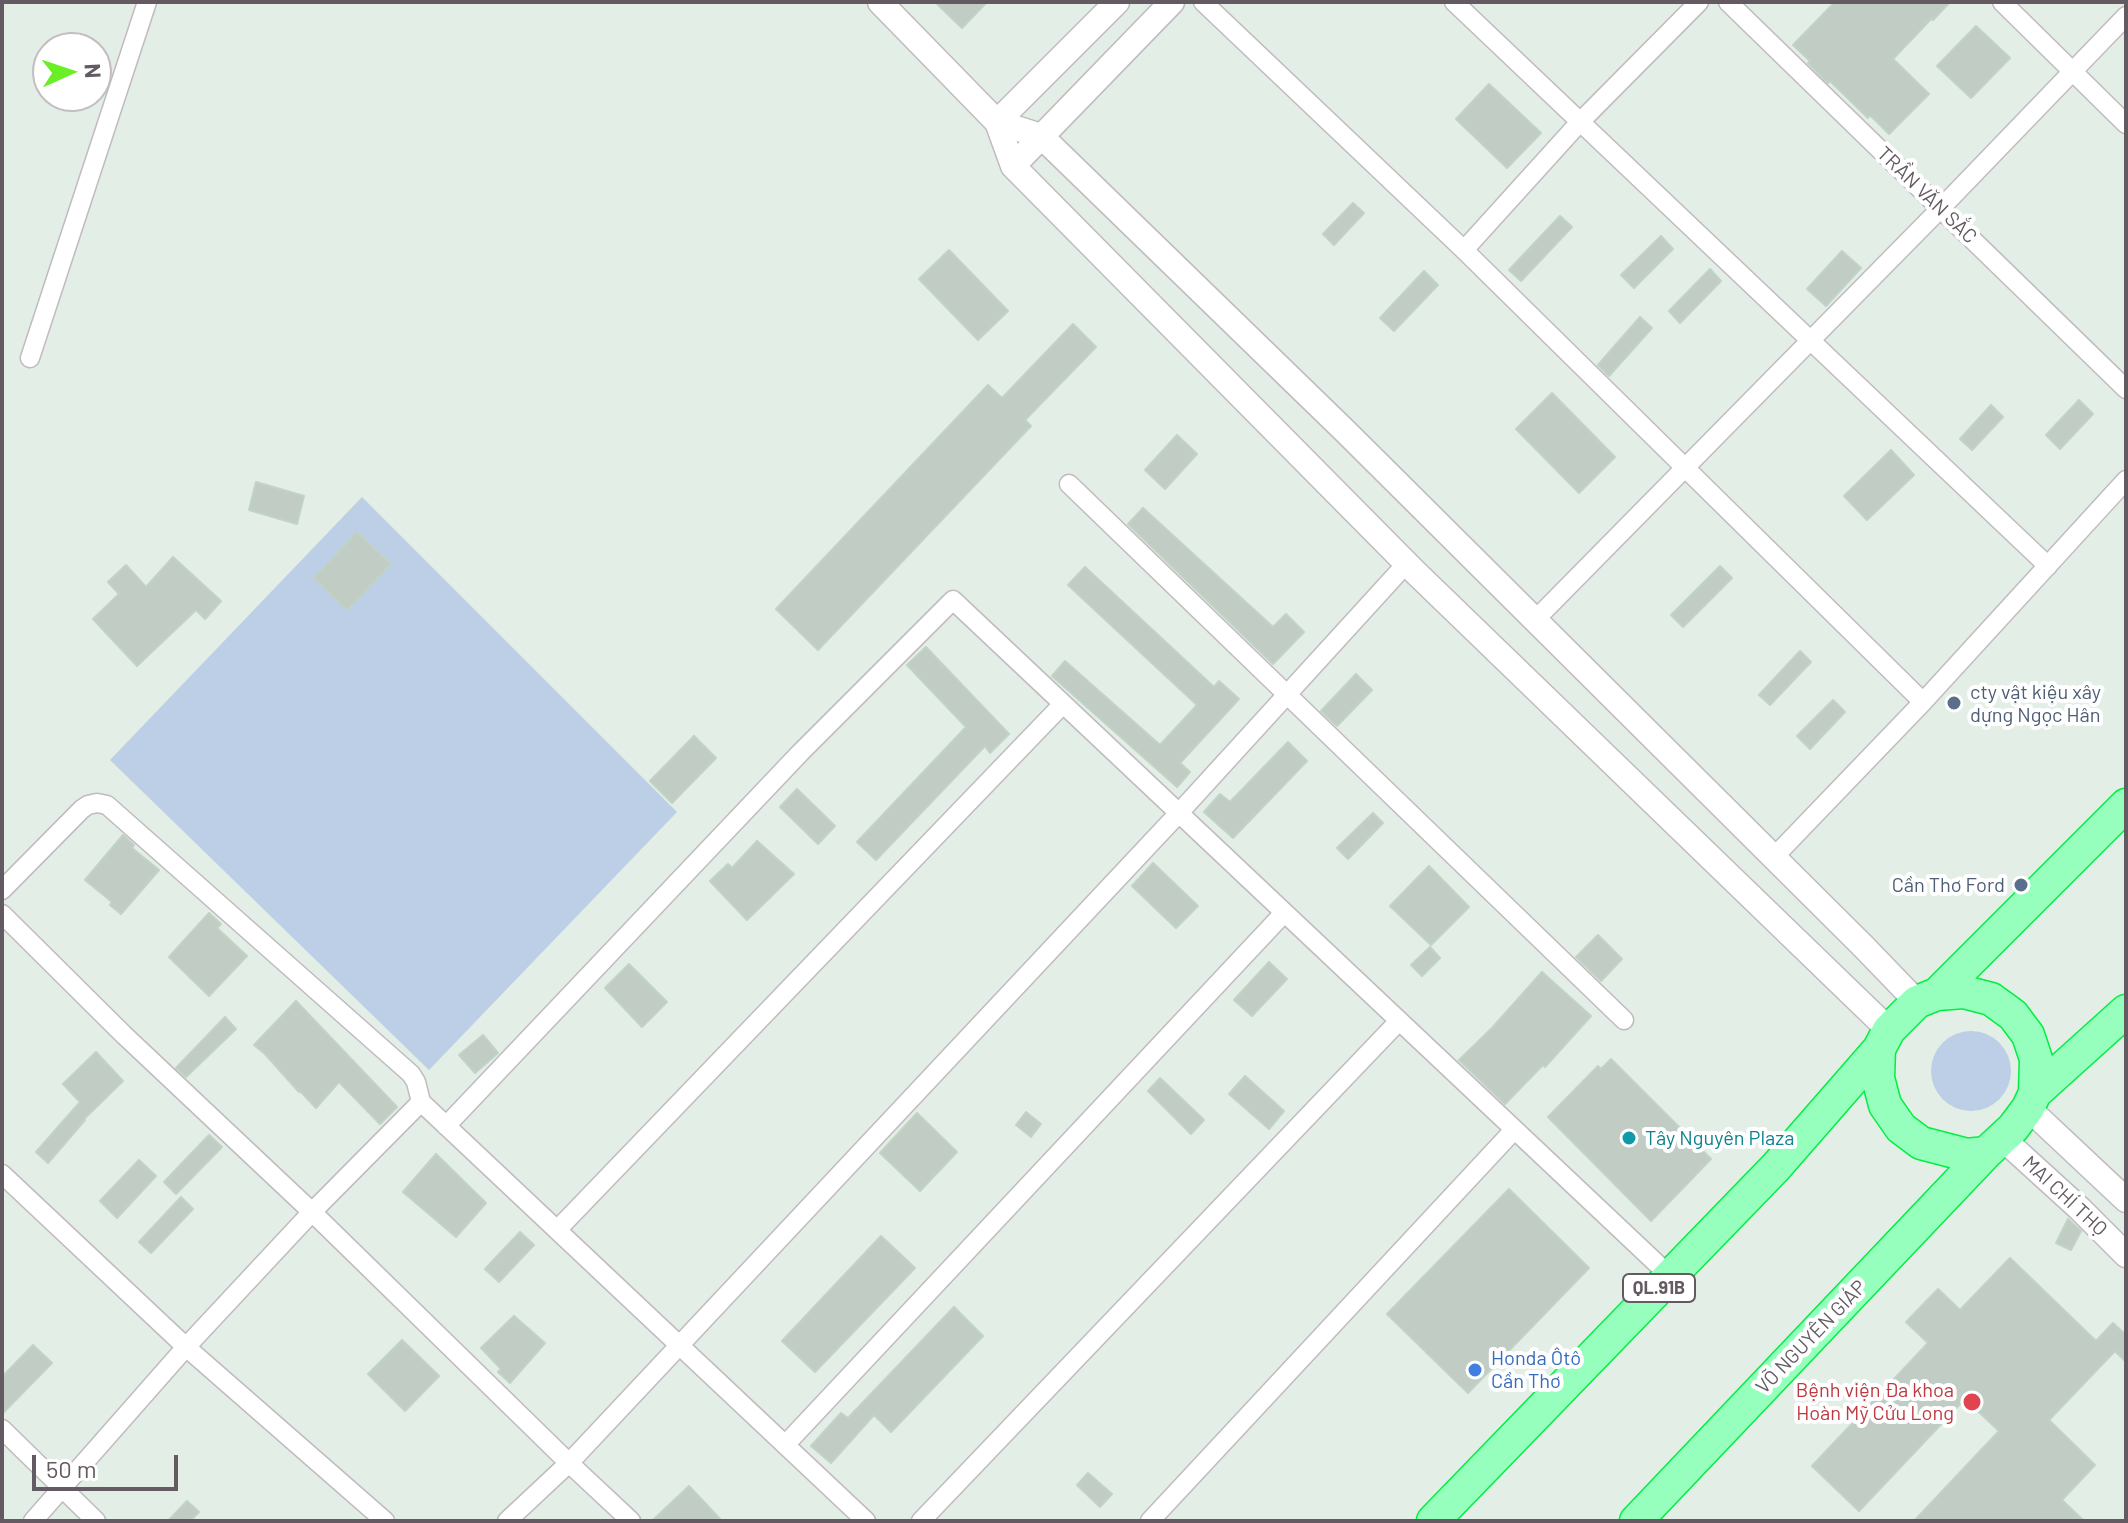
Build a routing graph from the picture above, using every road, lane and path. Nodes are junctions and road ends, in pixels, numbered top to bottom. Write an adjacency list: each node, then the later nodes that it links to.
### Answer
1 (147, 2): 20 (street)
2 (880, 2): 12 (street)
3 (1117, 2): 12 (street)
4 (1172, 2): 15 (street)
5 (1203, 2): 18 (street)
6 (1454, 2): 13 (street)
7 (1699, 2): 13 (street)
8 (1728, 2): 17 (street, TRẦN VĂN SẮC)
9 (2002, 2): 11 (street)
10 (2126, 16): 11 (street)
11 (2072, 71): 14 (street); 17 (street)
12 (997, 122): 15 (street); 16 (street)
13 (1579, 123): 18 (street); 19 (street)
14 (2126, 124)
15 (1041, 136): 16 (street); 27 (street)
16 (1013, 166): 25 (street)
17 (1941, 208): 19 (street); 21 (street, TRẦN VĂN SẮC)
18 (1464, 250): 22 (street)
19 (1810, 341): 22 (street); 26 (street)
20 (30, 358)
21 (2126, 389)
22 (1687, 468): 27 (street); 29 (street)
23 (2126, 480): 26 (street)
24 (1069, 484): 28 (street)
25 (1406, 564): 28 (street); 41 (street)
26 (2048, 566): 29 (street)
27 (1535, 620): 33 (street)
28 (1287, 694): 32 (street); 39 (street)
29 (1923, 702): 33 (street)
30 (1062, 705): 32 (street); 44 (street); 50 (street)
31 (2126, 805): 37 (highway, QL.91B)
32 (1178, 814): 35 (street); 53 (street)
33 (1774, 857): 37 (street)
34 (2, 890): 43 (street)
35 (1284, 913): 40 (street); 56 (street)
36 (2, 914): 49 (street)
37 (1927, 998): 41 (highway, QL.91B); 42 (highway)
38 (2126, 1011): 42 (highway)
39 (1624, 1020)
40 (1399, 1021): 45 (street); 65 (street)
41 (1884, 1040): 46 (highway); 52 (highway, QL.91B)
42 (2032, 1100): 46 (highway); 48 (street, MAI CHÍ THỌ)
43 (421, 1102): 44 (street); 49 (street)
44 (446, 1126): 50 (street)
45 (1514, 1130): 52 (street); 66 (street)
46 (1994, 1146): 51 (street, MAI CHÍ THỌ); 68 (highway, VÕ NGUYÊN GIÁP)
47 (2, 1174): 54 (street)
48 (2126, 1200)
49 (312, 1212): 54 (street); 57 (street)
50 (557, 1230): 53 (street)
51 (2126, 1255)
52 (1670, 1276): 67 (highway, QL.91B)
53 (679, 1343): 56 (street); 57 (street)
54 (186, 1347): 58 (street); 61 (street)
55 (2, 1429): 58 (street)
56 (785, 1445): 64 (street)
57 (569, 1463): 62 (street); 63 (street)
58 (63, 1488): 59 (street); 60 (street)
59 (33, 1521)
60 (96, 1521)
61 (385, 1521)
62 (507, 1521)
63 (631, 1521)
64 (866, 1521)
65 (921, 1521)
66 (1150, 1521)
67 (1433, 1521)
68 (1636, 1521)

